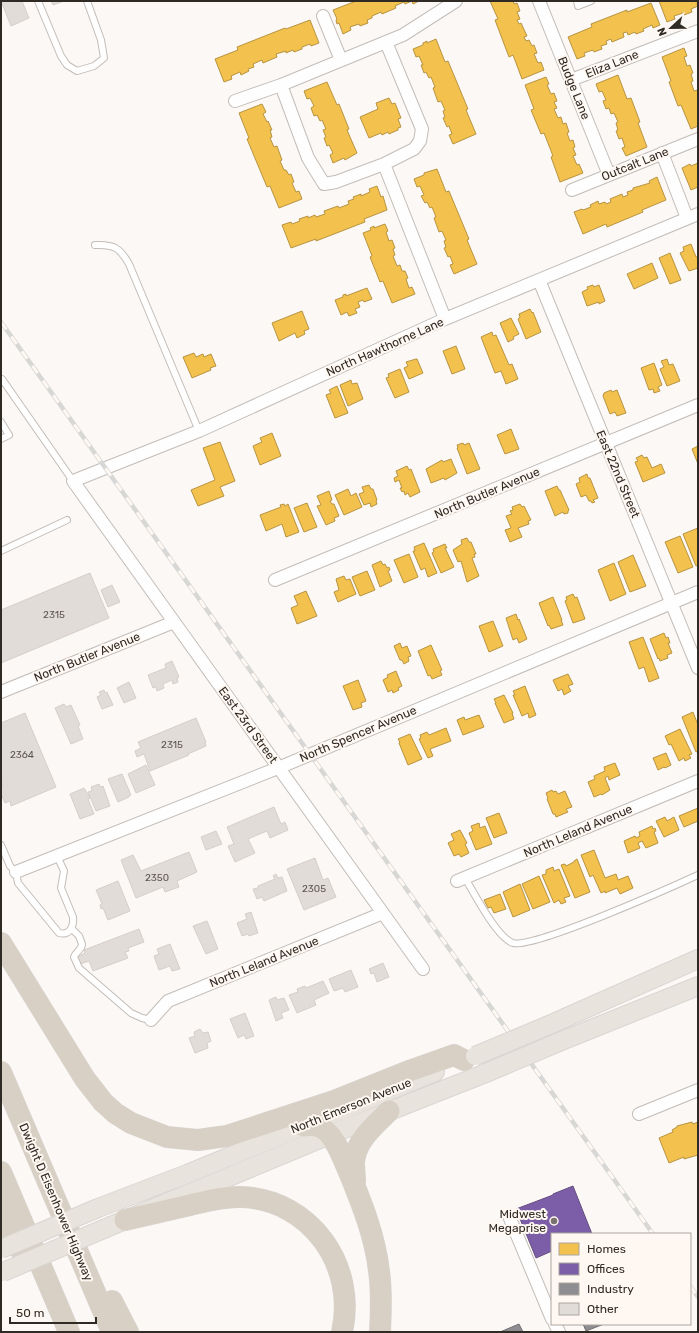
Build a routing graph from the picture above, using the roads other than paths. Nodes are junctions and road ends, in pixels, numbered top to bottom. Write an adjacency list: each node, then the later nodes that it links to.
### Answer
1 (38, 1): 2 (lane)
2 (88, 1)
3 (456, 1): 9 (street)
4 (539, 1): 11 (street, Budge Lane)
5 (576, 1): 6 (lane)
6 (591, 1)
7 (323, 16): 10 (street)
8 (698, 31): 11 (street, Eliza Lane)
9 (386, 42): 10 (street); 16 (street)
10 (341, 60): 12 (street)
11 (571, 80): 17 (street, Budge Lane)
12 (281, 85): 13 (street); 16 (street)
13 (235, 101)
14 (698, 139): 15 (street, Outcalt Lane)
15 (662, 153): 17 (street, Outcalt Lane); 19 (street)
16 (384, 164): 22 (street)
17 (609, 175): 18 (street, Outcalt Lane)
18 (572, 190)
19 (693, 216): 21 (street, North Hawthorne Lane)
20 (95, 245): 26 (lane)
21 (539, 280): 22 (street, North Hawthorne Lane); 28 (street, East 22nd Street)
22 (445, 319): 26 (street, North Hawthorne Lane)
23 (1, 379): 29 (lane)
24 (698, 405): 28 (street, North Butler Avenue)
25 (1, 422): 27 (lane)
26 (199, 431): 29 (street, North Hawthorne Lane)
27 (1, 439)
28 (605, 443): 32 (street, North Butler Avenue); 34 (street, East 22nd Street)
29 (73, 481): 35 (street, East 23rd Street)
30 (67, 520): 31 (lane)
31 (1, 551)
32 (275, 580)
33 (698, 592): 34 (street, North Spencer Avenue)
34 (672, 603): 36 (street, East 22nd Street); 38 (street, North Spencer Avenue)
35 (174, 622): 37 (street, North Butler Avenue); 38 (street, East 23rd Street)
36 (698, 668)
37 (1, 692)
38 (278, 768): 41 (street, North Spencer Avenue); 45 (street, East 23rd Street)
39 (698, 781): 44 (street, North Leland Avenue)
40 (1, 844): 42 (lane)
41 (57, 856): 42 (street, North Spencer Avenue); 46 (lane)
42 (16, 872): 46 (lane)
43 (698, 875): 44 (lane)
44 (461, 880)
45 (383, 913): 49 (street, East 23rd Street); 51 (street, North Leland Avenue)
46 (72, 929): 51 (lane)
47 (1, 943): 52 (highway)
48 (698, 959): 52 (main road, North Emerson Avenue, bridge)
49 (422, 969)
50 (698, 986): 55 (main road, North Emerson Avenue, bridge)
51 (150, 1020)
52 (470, 1058): 57 (main road, North Emerson Avenue)
53 (1, 1072): 60 (highway, Dwight D Eisenhower Highway)
54 (698, 1090): 56 (street)
55 (389, 1111): 58 (main road, North Emerson Avenue); 61 (highway)
56 (639, 1114)
57 (304, 1126): 58 (highway); 65 (main road, North Emerson Avenue, bridge)
58 (329, 1135): 61 (highway); 64 (main road, North Emerson Avenue)
59 (1, 1172): 69 (highway)
60 (45, 1176): 70 (highway, Dwight D Eisenhower Highway); 71 (highway)
61 (355, 1188): 73 (highway)
62 (1, 1212): 68 (highway)
63 (509, 1216): 67 (street)
64 (125, 1220): 66 (main road, North Emerson Avenue, bridge); 72 (highway)
65 (1, 1249)
66 (2, 1272)
67 (551, 1317)
68 (63, 1332)
69 (69, 1332)
70 (112, 1332)
71 (128, 1332)
72 (342, 1332)
73 (380, 1332)

